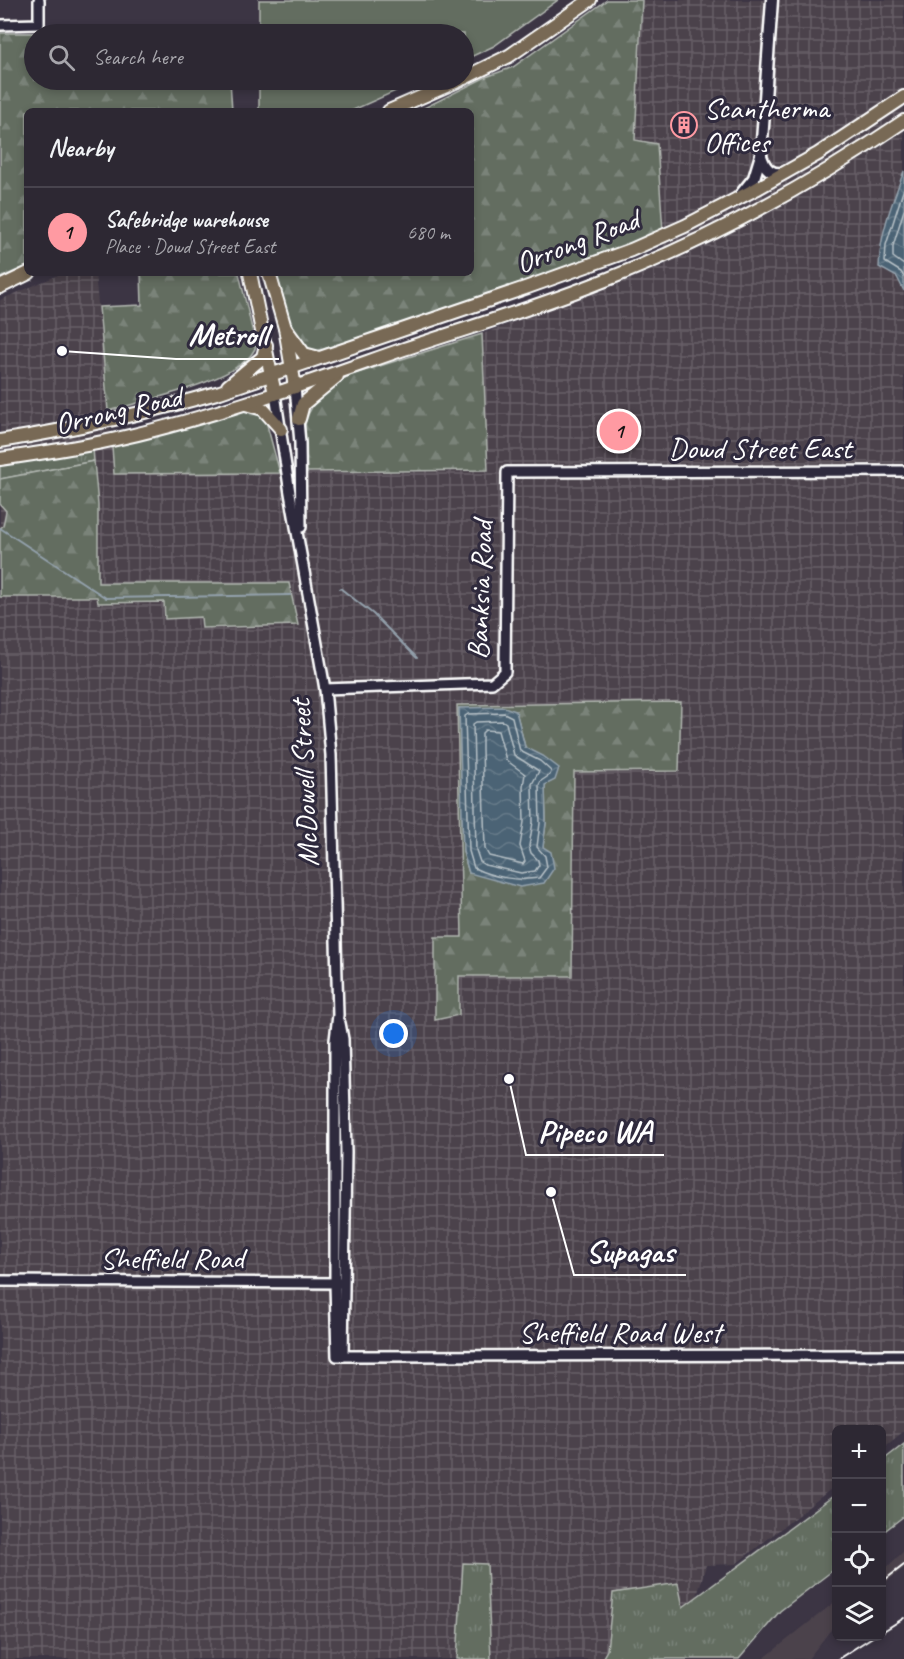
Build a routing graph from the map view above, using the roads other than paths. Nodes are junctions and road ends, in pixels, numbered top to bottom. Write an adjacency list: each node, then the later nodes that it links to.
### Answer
1 (39, 0): 5 (street)
2 (590, 0): 7 (main road)
3 (772, 0): 12 (main road)
4 (24, 24): 6 (street)
5 (39, 24)
6 (0, 25)
7 (474, 73)
8 (437, 90): 10 (main road)
9 (904, 97): 13 (main road, Orrong Road)
10 (396, 108)
11 (904, 121): 23 (main road, Orrong Road)
12 (761, 155): 13 (main road); 14 (main road)
13 (785, 173): 14 (main road, Orrong Road)
14 (737, 199): 21 (main road, Orrong Road)
15 (24, 275): 18 (main road)
16 (251, 276): 20 (main road, McDowell Street)
17 (270, 276): 19 (main road, McDowell Street)
18 (0, 287)
19 (285, 328): 21 (main road); 22 (main road, McDowell Street)
20 (266, 345): 24 (main road, McDowell Street); 26 (main road)
21 (319, 358): 22 (main road, Orrong Road)
22 (293, 368): 24 (main road, Orrong Road); 25 (main road, McDowell Street)
23 (345, 369): 25 (main road, Orrong Road); 29 (main road)
24 (273, 375): 26 (main road, Orrong Road); 27 (main road, McDowell Street)
25 (295, 387): 27 (main road, Orrong Road); 29 (street, McDowell Street)
26 (219, 392): 31 (main road, Orrong Road)
27 (275, 394): 28 (main road, Orrong Road); 30 (street, McDowell Street)
28 (245, 404): 30 (main road); 32 (main road, Orrong Road)
29 (299, 419): 35 (street, McDowell Street)
30 (281, 429): 35 (street, McDowell Street)
31 (0, 441)
32 (0, 459)
33 (904, 471): 34 (street, Dowd Street East)
34 (507, 472): 36 (street, Banksia Road)
35 (301, 550): 36 (street, McDowell Street)
36 (325, 689): 38 (street, McDowell Street)
37 (0, 1281): 38 (street, Sheffield Road)
38 (339, 1283): 40 (street, McDowell Street)
39 (904, 1355): 40 (street, Sheffield Road West)
40 (340, 1356)

